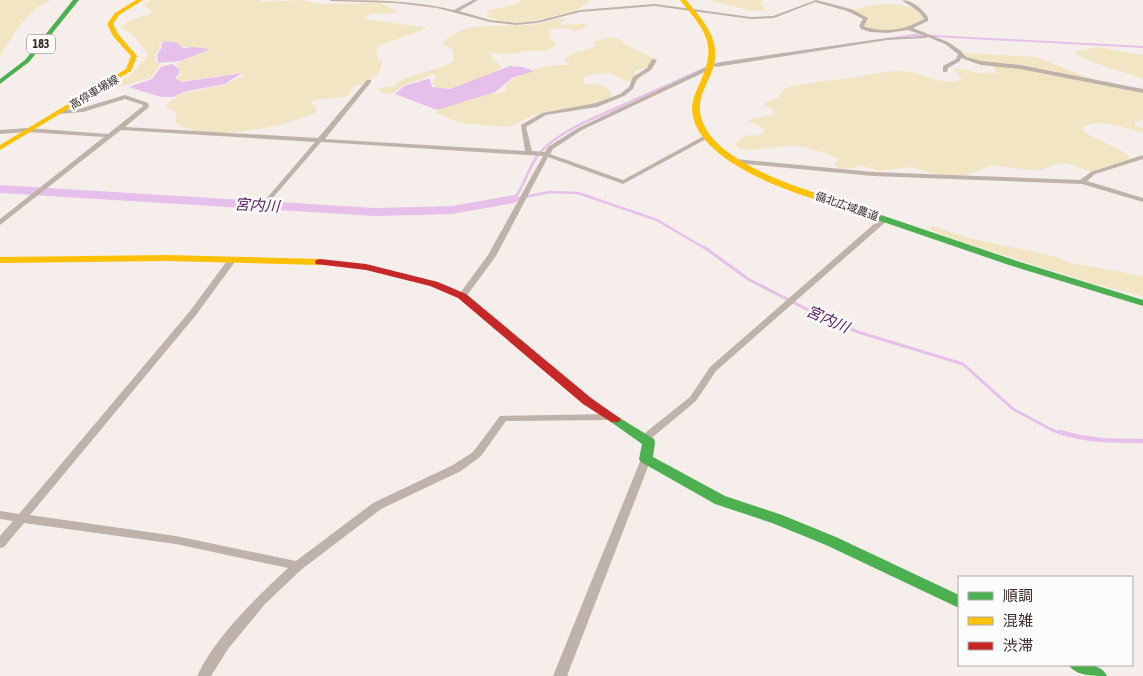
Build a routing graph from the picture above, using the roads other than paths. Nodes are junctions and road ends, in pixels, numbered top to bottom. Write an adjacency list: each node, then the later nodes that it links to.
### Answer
1 (76, 0): 18 (main road, 183)
2 (140, 0): 20 (main road, 高停車場線)
3 (330, 0): 10 (street)
4 (476, 0): 10 (street)
5 (904, 0): 11 (street)
6 (1134, 0): 7 (street)
7 (1143, 0)
8 (815, 1): 9 (street); 11 (street)
9 (686, 4): 10 (street); 15 (main road, 備北広域農道)
10 (456, 11)
11 (908, 28): 12 (street)
12 (932, 36): 13 (street); 15 (street)
13 (962, 54): 16 (street); 19 (street)
14 (654, 60): 29 (street)
15 (711, 66): 25 (main road, 備北広域農道); 30 (street)
16 (945, 71)
17 (369, 81): 26 (street)
18 (0, 82)
19 (1143, 91)
20 (59, 112): 21 (street); 22 (main road, 高停車場線)
21 (118, 128): 24 (street); 26 (street)
22 (27, 130): 23 (street); 24 (street); 27 (main road, 高停車場線); 28 (main road, 高停車場線)
23 (0, 132)
24 (109, 136): 37 (street)
25 (706, 136): 30 (street); 32 (main road, 備北広域農道)
26 (321, 140): 29 (street); 34 (street)
27 (0, 142)
28 (0, 148)
29 (529, 153): 30 (street)
30 (545, 154): 40 (street)
31 (1143, 156): 33 (street)
32 (736, 161): 33 (street); 36 (main road, 備北広域農道)
33 (1082, 182): 35 (street)
34 (268, 200)
35 (1143, 200)
36 (885, 219): 41 (main road, 備北広域農道); 43 (street)
37 (0, 223)
38 (233, 259): 39 (main road); 40 (main road); 46 (street)
39 (0, 260)
40 (462, 296): 42 (main road)
41 (1143, 303)
42 (611, 417): 43 (main road); 48 (street)
43 (644, 438): 44 (main road)
44 (646, 459): 49 (main road); 52 (street)
45 (0, 515): 46 (street)
46 (21, 518): 47 (street); 48 (street)
47 (0, 544)
48 (298, 566): 51 (street)
49 (958, 602)
50 (1079, 666): 53 (main road)
51 (204, 676)
52 (560, 676)
53 (1099, 676)

